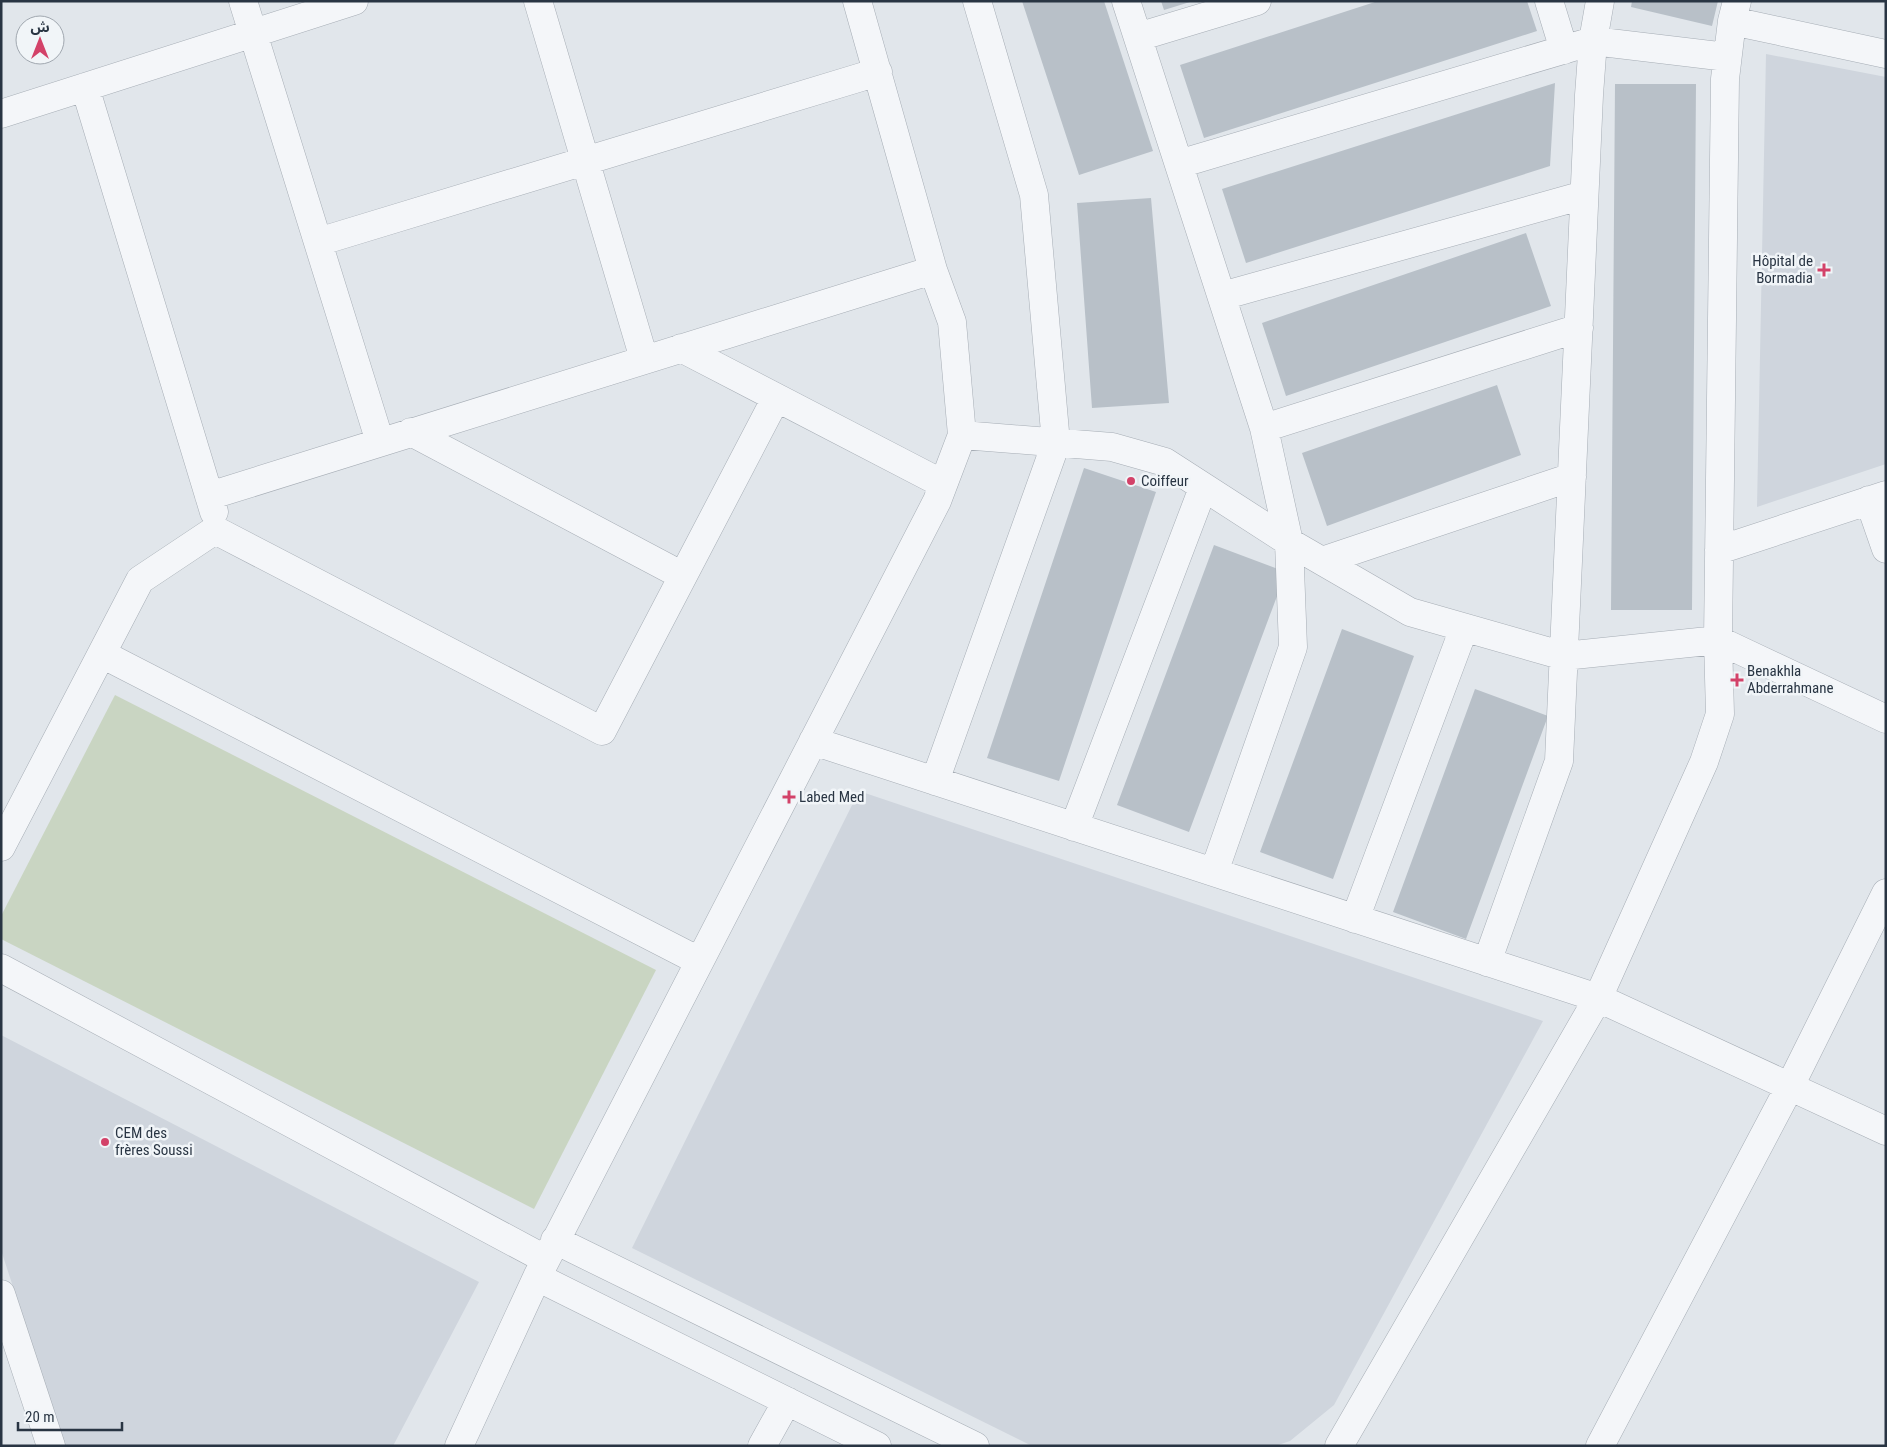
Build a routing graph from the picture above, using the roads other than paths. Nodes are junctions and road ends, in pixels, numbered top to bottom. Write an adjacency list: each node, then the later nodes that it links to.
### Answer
1 (243, 1): 11 (street)
2 (354, 1): 11 (street)
3 (538, 1): 20 (street)
4 (857, 1): 17 (street)
5 (977, 1): 34 (street)
6 (1126, 1): 12 (street)
7 (1257, 1): 12 (street)
8 (1549, 1): 14 (street)
9 (1600, 1): 13 (street)
10 (1735, 11): 15 (street); 16 (street)
11 (253, 34): 18 (street); 23 (street)
12 (1138, 37): 21 (street)
13 (1593, 40): 14 (street); 16 (street); 22 (street)
14 (1564, 50): 21 (street)
15 (1886, 54)
16 (1727, 57): 43 (street)
17 (878, 72): 20 (street); 24 (street)
18 (85, 87): 19 (street); 38 (street)
19 (1, 114)
20 (585, 161): 23 (street); 28 (street)
21 (1179, 164): 25 (street)
22 (1584, 194): 25 (street); 26 (street)
23 (318, 242): 33 (street)
24 (933, 270): 27 (street); 32 (street)
25 (1222, 296): 30 (street)
26 (1579, 328): 30 (street); 35 (street)
27 (681, 348): 28 (street); 29 (street)
28 (644, 359): 31 (street)
29 (776, 398): 36 (street); 45 (street)
30 (1264, 428): 41 (street)
31 (411, 432): 33 (street); 45 (street)
32 (962, 434): 34 (street); 36 (street)
33 (380, 442): 38 (street)
34 (1056, 443): 37 (street); 52 (street)
35 (1572, 477): 44 (street); 49 (street)
36 (943, 484): 51 (street)
37 (1203, 488): 41 (street); 53 (street)
38 (209, 496): 40 (street)
39 (1877, 498): 42 (street); 43 (street)
40 (220, 533): 45 (street); 48 (street)
41 (1289, 542): 44 (street); 55 (street)
42 (1886, 549)
43 (1719, 550): 47 (street)
44 (1322, 561): 46 (street)
45 (683, 576)
46 (1464, 628): 49 (street); 57 (street)
47 (1718, 640): 49 (street); 50 (street); 61 (street)
48 (102, 654): 54 (street); 58 (street)
49 (1564, 656): 59 (street)
50 (1886, 719)
51 (813, 741): 52 (street); 58 (street)
52 (934, 781): 53 (street)
53 (1074, 827): 55 (street)
54 (1, 847)
55 (1214, 872): 57 (street)
56 (1886, 893): 62 (street)
57 (1355, 919): 59 (street)
58 (699, 961): 64 (street)
59 (1487, 962): 61 (street)
60 (1, 968): 64 (street)
61 (1598, 998): 62 (street); 72 (street)
62 (1790, 1086): 63 (street); 73 (street)
63 (1886, 1131)
64 (546, 1259): 66 (street); 68 (street); 71 (street)
65 (1, 1294): 67 (street)
66 (787, 1401): 69 (street); 70 (street)
67 (51, 1446)
68 (459, 1446)
69 (762, 1446)
70 (877, 1446)
71 (975, 1446)
72 (1340, 1446)
73 (1600, 1446)

